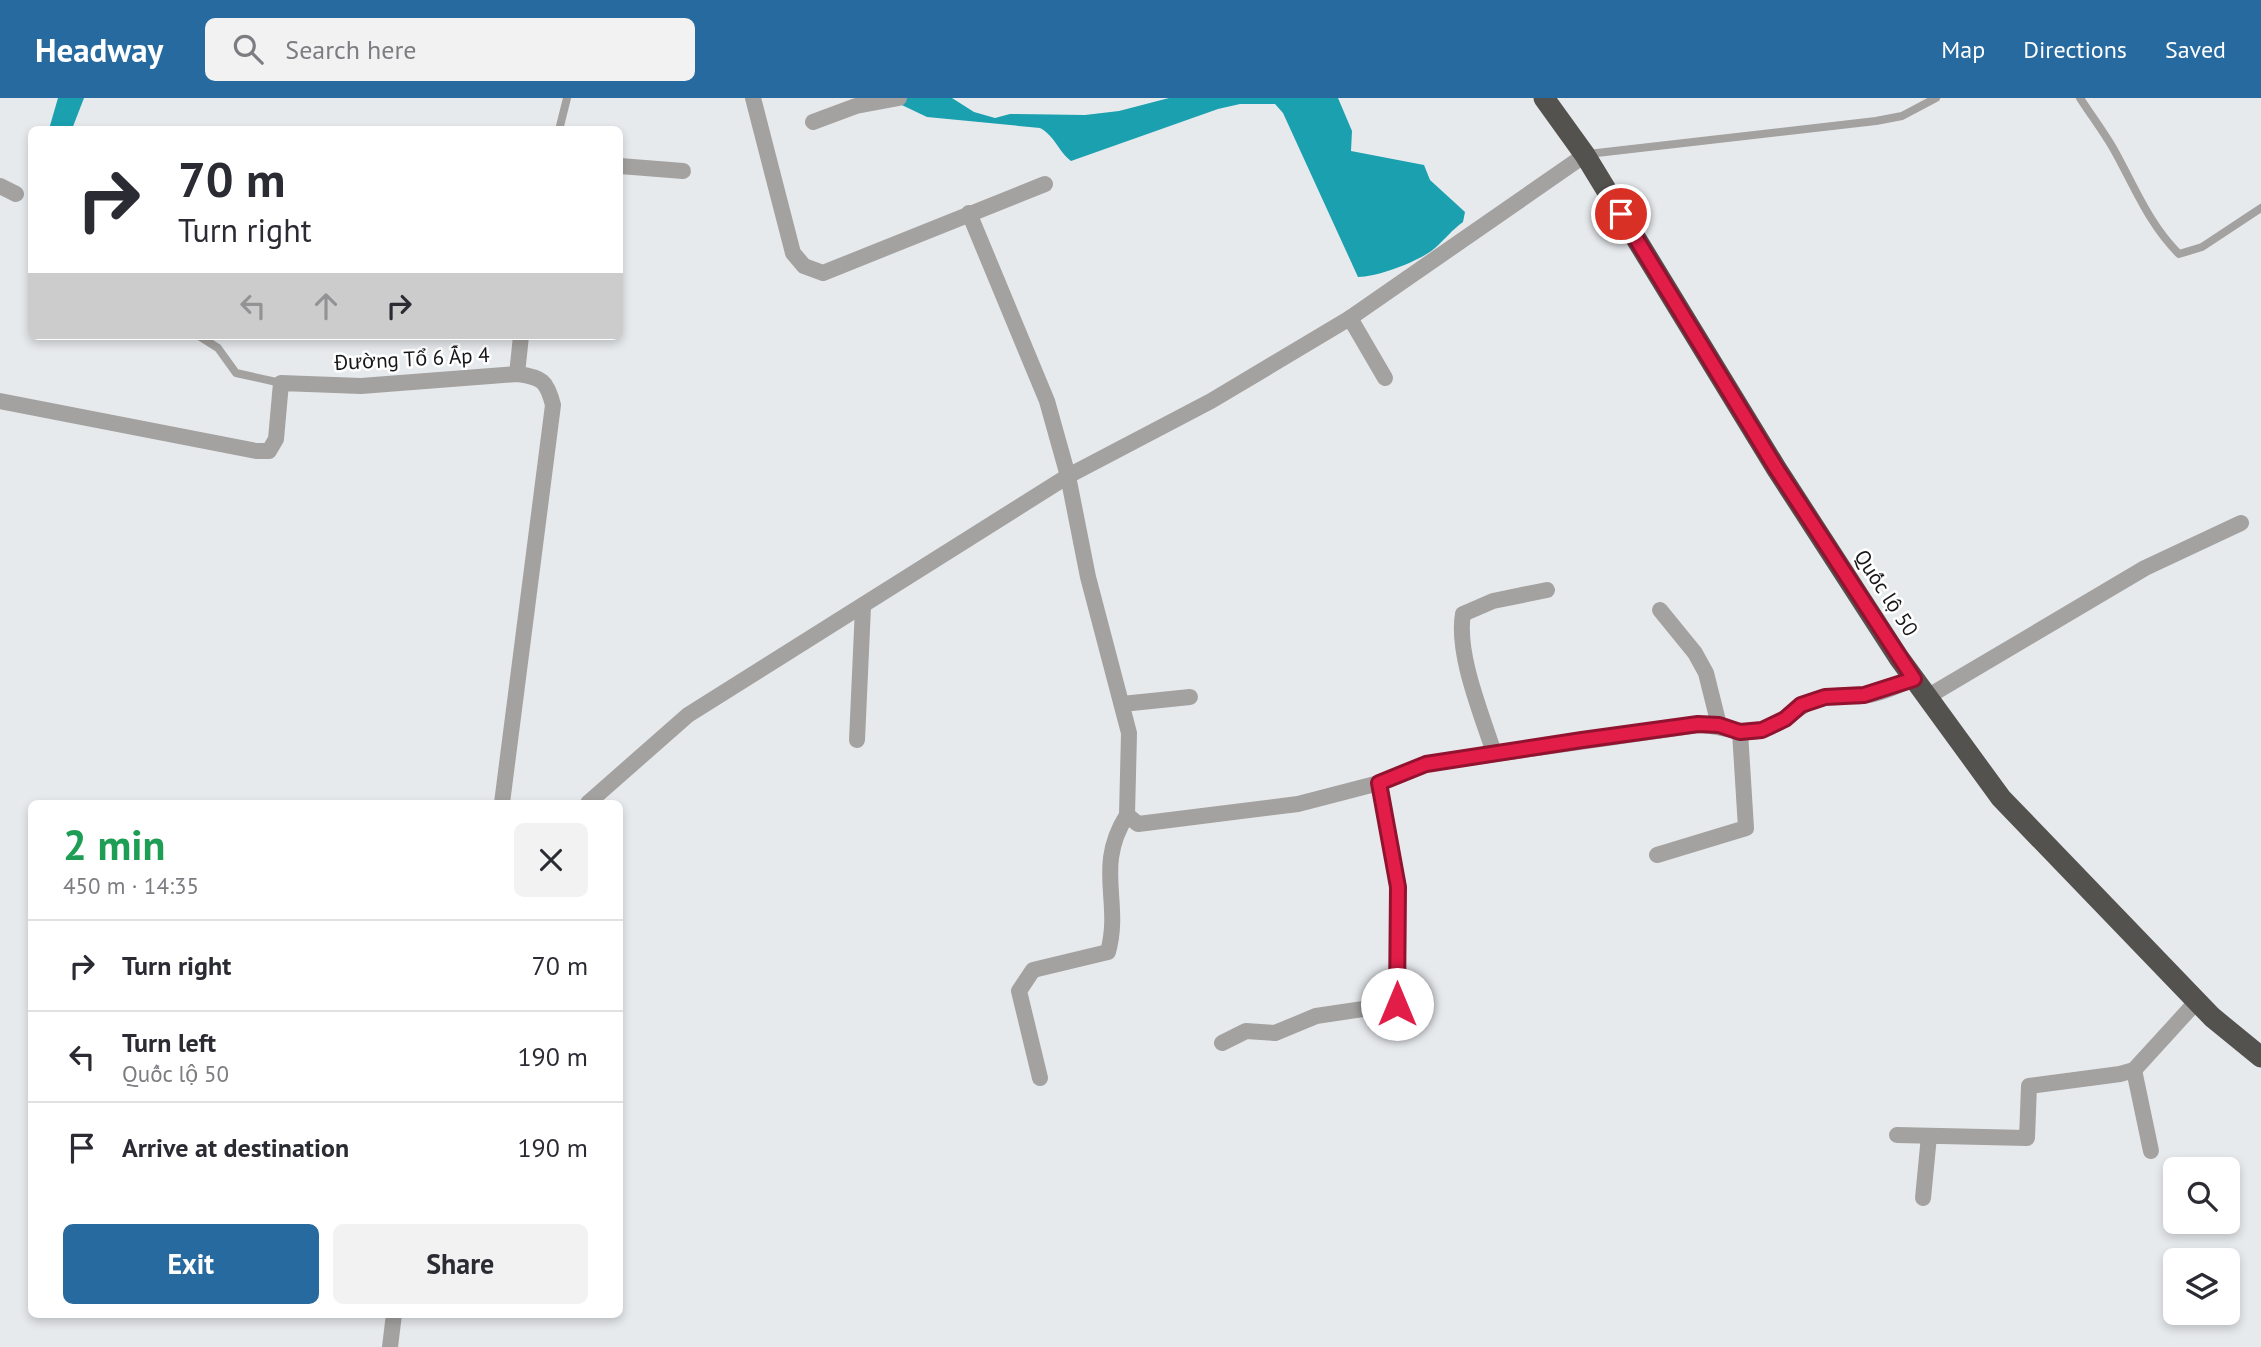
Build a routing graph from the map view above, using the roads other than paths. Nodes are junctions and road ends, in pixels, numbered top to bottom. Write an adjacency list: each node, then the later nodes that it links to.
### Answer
1 (568, 98): 8 (lane)
2 (753, 98): 16 (street)
3 (899, 98): 7 (street)
4 (1544, 98): 9 (highway, Quốc lộ 50)
5 (1937, 98): 9 (lane)
6 (2080, 98): 15 (lane)
7 (813, 122)
8 (560, 126)
9 (1585, 155): 17 (street); 29 (highway, Quốc lộ 50)
10 (623, 166): 11 (street)
11 (683, 171)
12 (1045, 184): 16 (street)
13 (0, 186): 14 (street)
14 (16, 194)
15 (2261, 208)
16 (970, 213): 24 (street)
17 (1350, 318): 21 (street); 24 (street)
18 (205, 340): 22 (lane)
19 (521, 340): 20 (street)
20 (517, 374): 22 (street, Đường Tổ 6 Ấp 4); 38 (street, Đường Tổ 6 Ấp 4)
21 (1385, 378)
22 (281, 383): 23 (street)
23 (0, 401)
24 (1068, 476): 27 (street); 32 (street)
25 (2241, 523): 31 (street)
26 (1547, 590): 36 (street)
27 (863, 607): 35 (street); 39 (street)
28 (1660, 610): 33 (street)
29 (1914, 679): 31 (highway, Quốc lộ 50); 34 (street)
30 (1190, 696): 32 (street)
31 (1927, 697): 42 (highway, Quốc lộ 50)
32 (1122, 704): 40 (street)
33 (1719, 725): 34 (street); 36 (street)
34 (1740, 732): 41 (street)
35 (857, 740)
36 (1494, 753): 37 (street)
37 (1379, 783): 40 (street); 43 (street)
38 (502, 800)
39 (591, 800)
40 (1127, 815): 46 (street)
41 (1657, 855)
42 (2197, 1002): 44 (highway, Quốc lộ 50); 45 (street)
43 (1222, 1043)
44 (2261, 1057)
45 (2134, 1070): 48 (street); 49 (street)
46 (1040, 1077)
47 (1897, 1135): 48 (street)
48 (1929, 1136): 50 (street)
49 (2151, 1151)
50 (1923, 1198)
51 (394, 1318): 52 (street)
52 (390, 1347)

